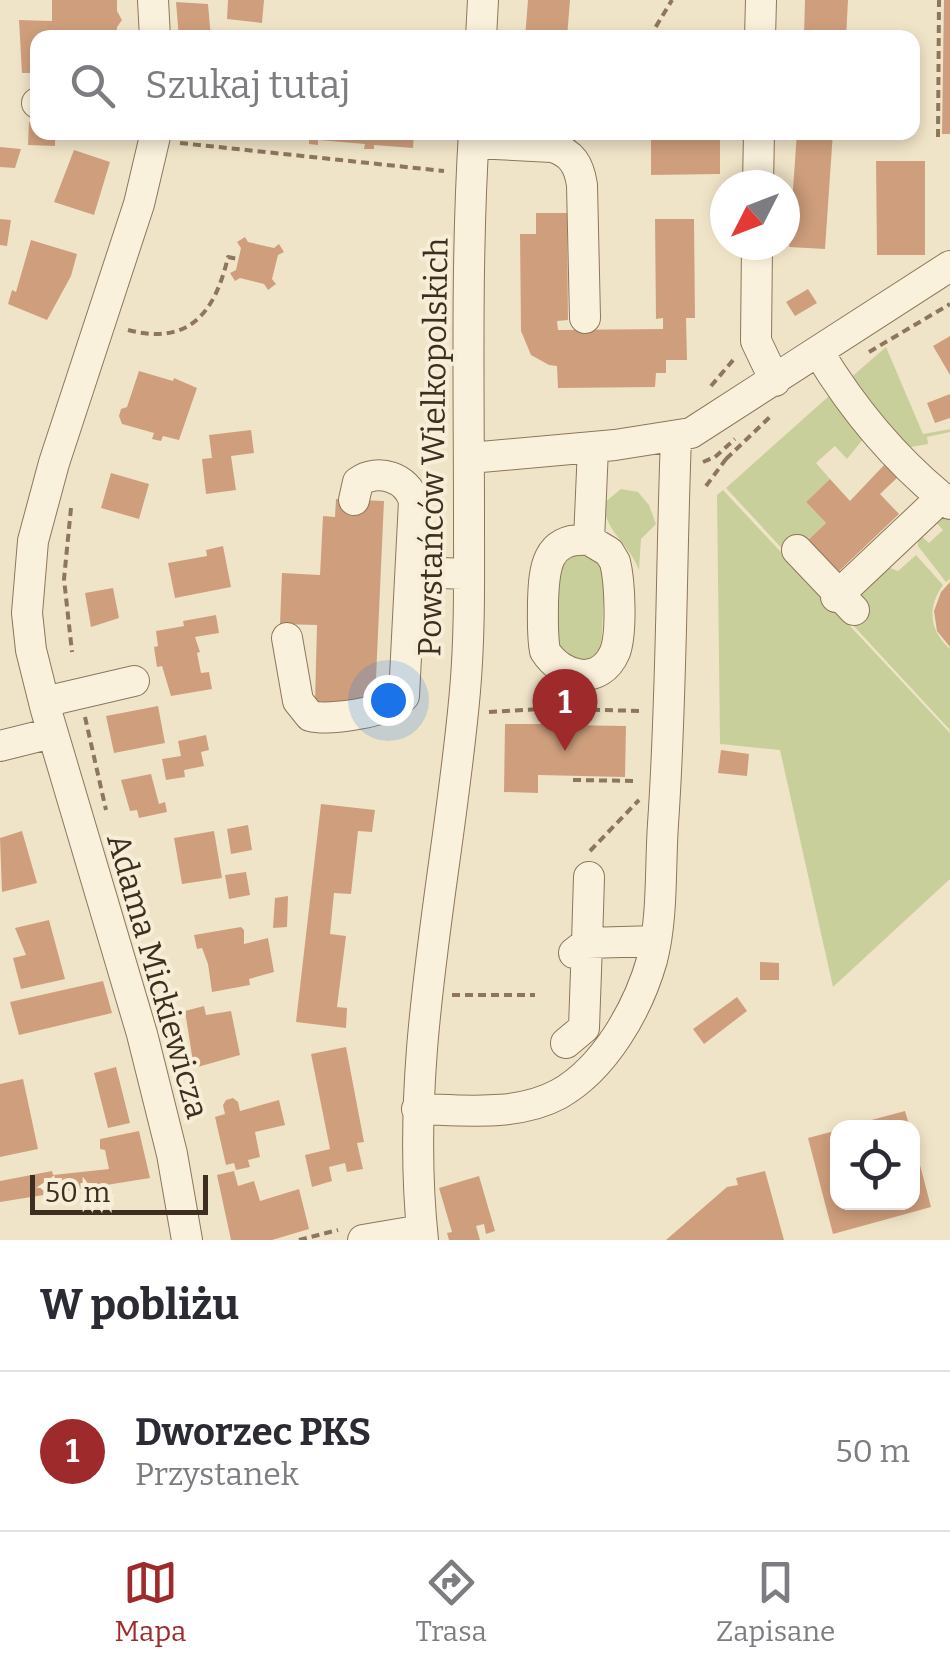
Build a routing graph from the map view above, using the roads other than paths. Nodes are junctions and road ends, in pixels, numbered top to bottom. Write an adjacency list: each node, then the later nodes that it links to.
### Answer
1 (152, 0): 4 (street)
2 (483, 0): 5 (street)
3 (761, 0): 6 (street)
4 (154, 30)
5 (481, 30)
6 (755, 30)
7 (164, 140): 28 (street, Adama Mickiewicza)
8 (474, 140): 19 (street, Powstańców Wielkopolskich)
9 (569, 140): 14 (street)
10 (753, 140): 11 (street)
11 (756, 170)
12 (757, 260): 16 (street)
13 (950, 266): 15 (street)
14 (585, 318)
15 (819, 353): 16 (street); 20 (street)
16 (774, 382): 17 (street)
17 (676, 438): 18 (street); 31 (street)
18 (593, 448): 19 (street); 22 (street)
19 (470, 458): 25 (street, Powstańców Wielkopolskich)
20 (944, 492): 23 (street)
21 (354, 500): 24 (street)
22 (589, 540)
23 (797, 550)
24 (412, 572): 25 (street); 26 (street)
25 (468, 574): 33 (street, Powstańców Wielkopolskich)
26 (287, 638)
27 (134, 680): 28 (street)
28 (44, 702): 29 (street, Adama Mickiewicza)
29 (52, 733): 30 (street); 35 (street, Adama Mickiewicza)
30 (0, 746)
31 (656, 942): 32 (street); 33 (street)
32 (576, 962)
33 (417, 1109): 34 (street, Powstańców Wielkopolskich)
34 (422, 1235): 36 (street)
35 (187, 1240)
36 (363, 1240)

